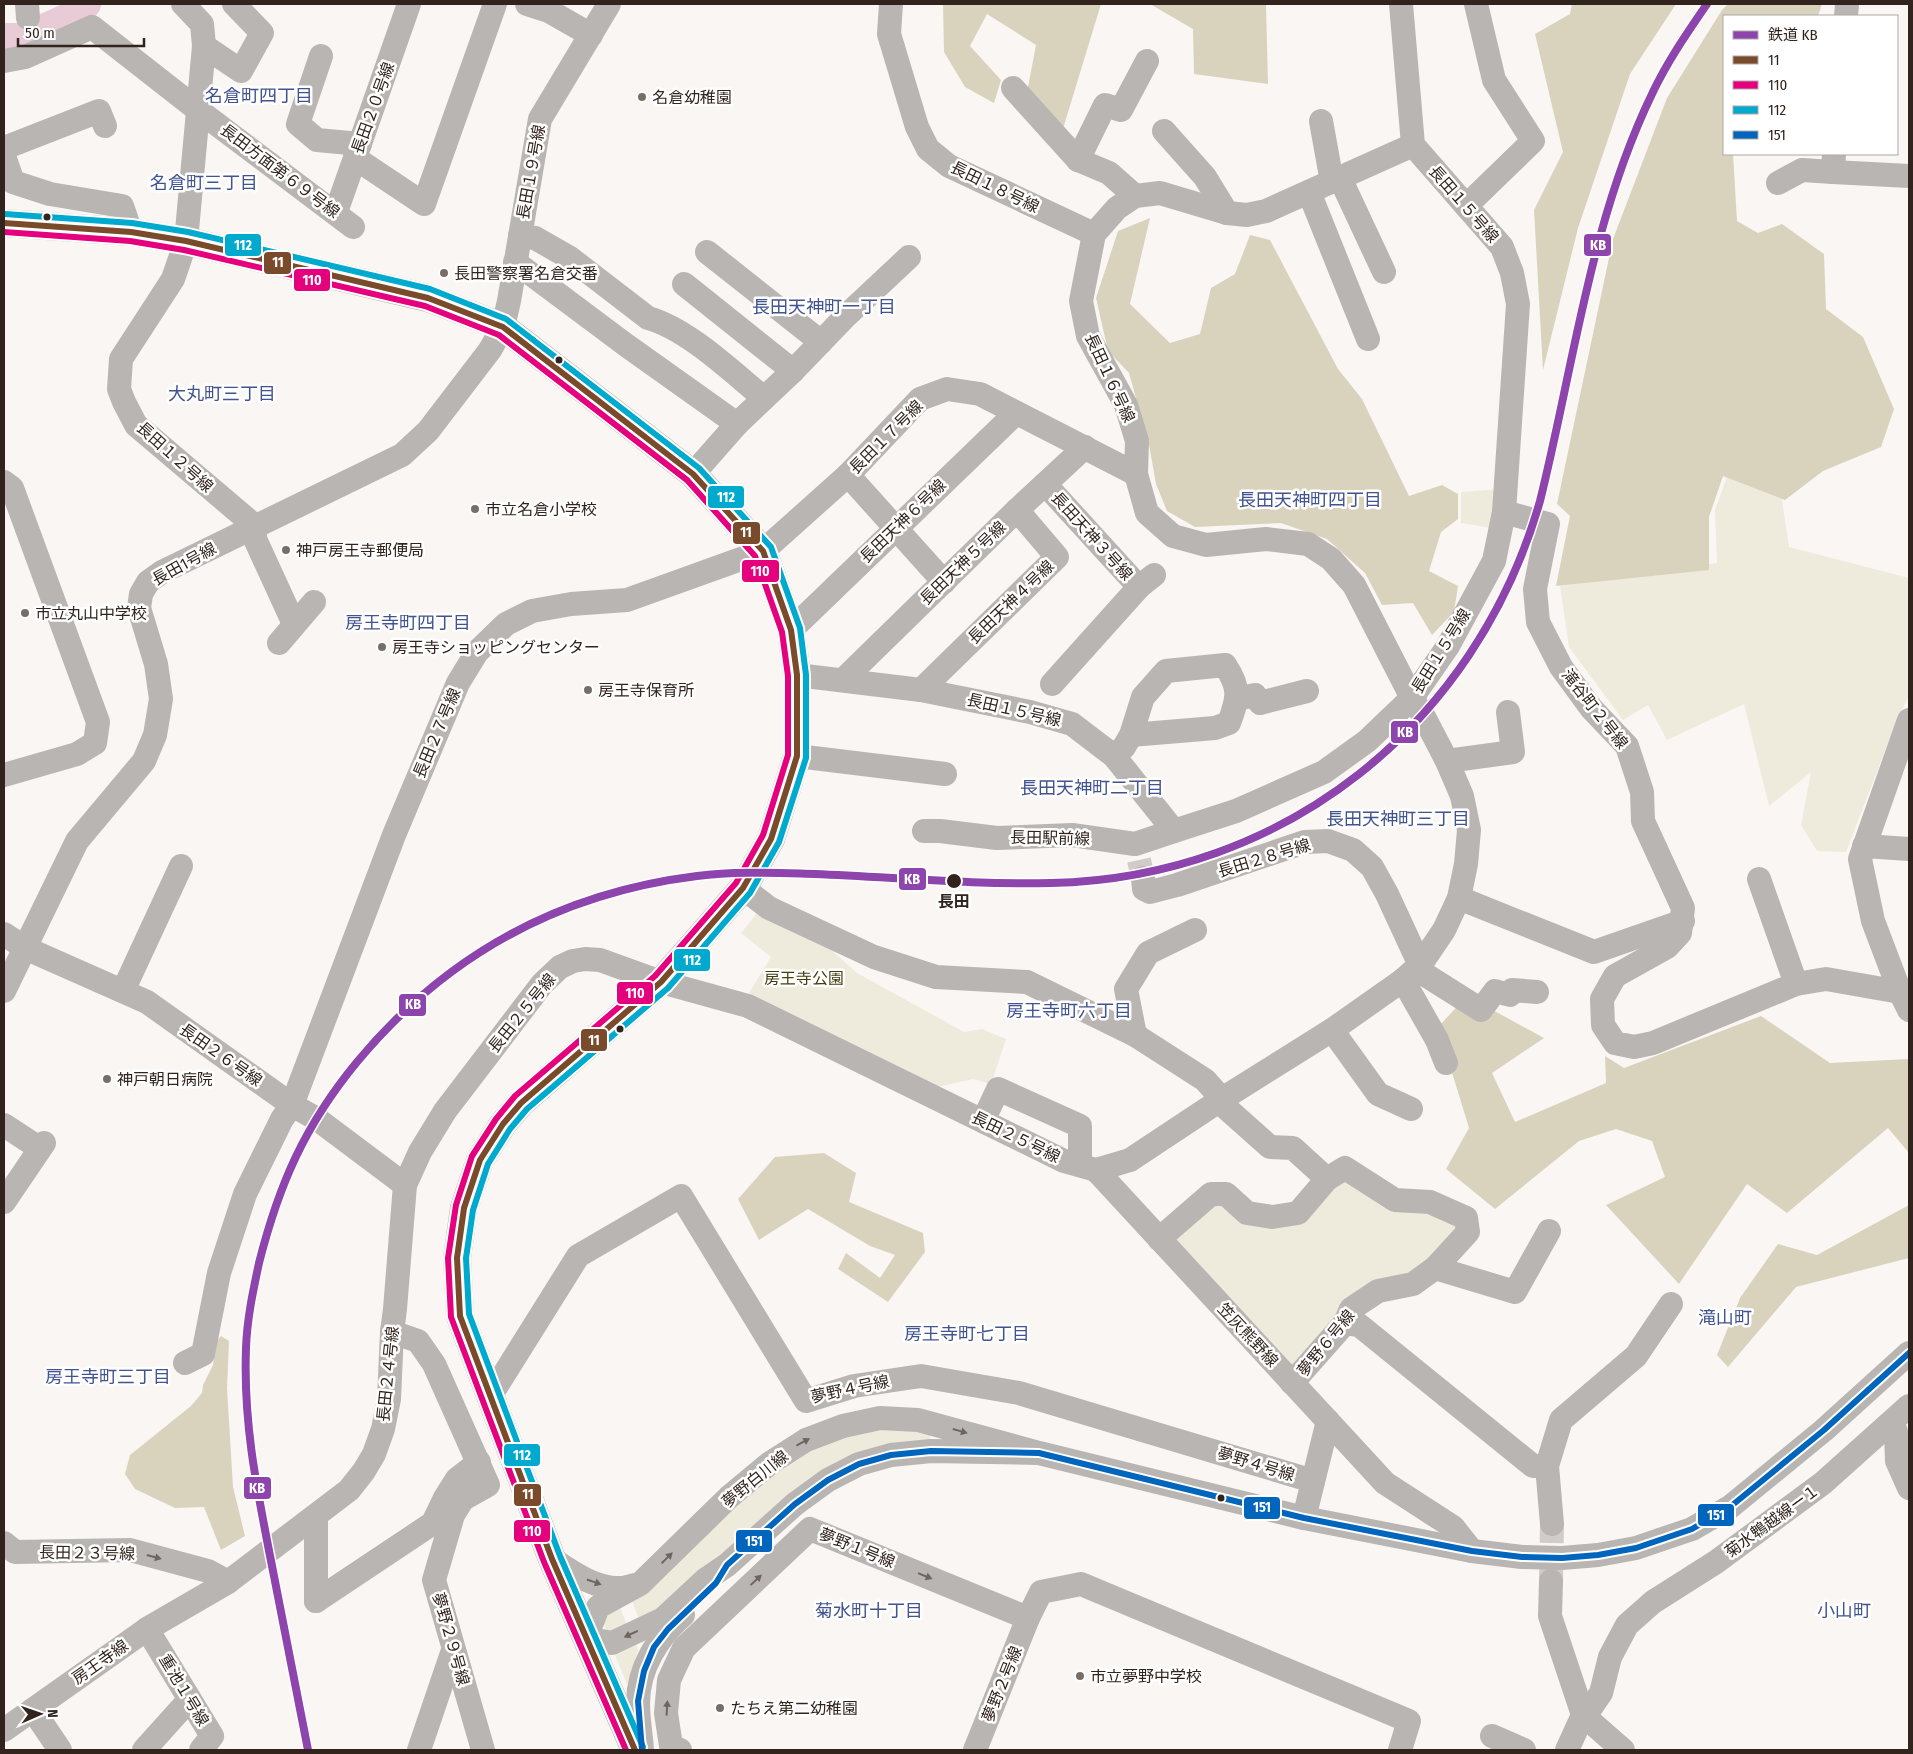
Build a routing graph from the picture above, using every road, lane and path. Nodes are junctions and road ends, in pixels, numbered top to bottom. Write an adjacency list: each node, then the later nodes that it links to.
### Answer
1 (183, 4): 11 (street, 長田１２号線)
2 (234, 4): 11 (street)
3 (409, 4): 22 (street, 長田２０号線)
4 (495, 4): 22 (street)
5 (526, 4): 10 (street)
6 (609, 4): 10 (street, 長田１９号線)
7 (891, 4): 36 (street, 長田１８号線)
8 (1401, 4): 20 (street)
9 (1476, 4): 31 (street)
10 (590, 35): 37 (street, 長田１９号線)
11 (204, 46): 16 (street, 長田１２号線)
12 (322, 56): 22 (street)
13 (4, 61): 16 (street, 長田方面第６９号線)
14 (1147, 61): 24 (street)
15 (1014, 88): 24 (street)
16 (198, 110): 33 (street, 長田方面第６９号線); 38 (street, 長田１２号線)
17 (1321, 121): 27 (street)
18 (105, 126): 21 (street)
19 (1164, 131): 32 (street)
20 (1413, 145): 27 (street); 31 (street, 長田１５号線)
21 (4, 148)
22 (358, 151): 33 (street, 長田２０号線)
23 (4, 156): 35 (street)
24 (1078, 160): 30 (street)
25 (1834, 163): 26 (street); 28 (street)
26 (1909, 176)
27 (1336, 180): 29 (street); 42 (street)
28 (1778, 183)
29 (1309, 192): 32 (street); 45 (street)
30 (1135, 196): 32 (street); 36 (street)
31 (1466, 206): 58 (street, 長田１５号線)
32 (1227, 213)
33 (344, 220)
34 (4, 223): 35 (main road)
35 (131, 232): 38 (main road)
36 (1094, 234): 53 (street, 長田１６号線)
37 (520, 236): 41 (street, 長田１９号線); 48 (street)
38 (186, 241): 44 (main road); 59 (street, 長田１２号線)
39 (707, 252): 46 (street)
40 (909, 257): 46 (street)
41 (516, 262): 44 (street, 長田１９号線); 50 (street)
42 (1384, 272)
43 (684, 284): 47 (street)
44 (502, 327): 52 (main road); 59 (street, 長田1号線)
45 (1368, 339)
46 (821, 342): 47 (street)
47 (793, 371): 48 (street)
48 (764, 398): 50 (street)
49 (1016, 413): 51 (street, 長田１７号線); 54 (street, 長田１７号線); 60 (street, 長田天神６号線)
50 (737, 424): 52 (street)
51 (1085, 447): 53 (street, 長田１７号線); 56 (street, 長田天神５号線)
52 (693, 474): 61 (main road)
53 (1136, 474): 73 (street, 長田１６号線)
54 (848, 475): 60 (street); 61 (street, 長田１７号線)
55 (4, 482): 81 (street)
56 (1045, 484): 57 (street, 長田天神５号線); 69 (street, 長田天神３号線)
57 (1017, 510): 62 (street, 長田天神５号線); 70 (street, 長田天神４号線)
58 (1504, 512): 73 (street, 長田１５号線); 91 (street, 滝谷町２号線)
59 (255, 526): 64 (street); 94 (street, 長田1号線)
60 (896, 528): 62 (street); 65 (street, 長田天神６号線)
61 (763, 551): 65 (main road); 107 (street, 長田２７号線)
62 (944, 582): 68 (street, 長田天神５号線)
63 (314, 602): 64 (street)
64 (294, 624): 66 (street)
65 (791, 630): 67 (main road)
66 (279, 643)
67 (797, 675): 68 (street, 長田１５号線); 77 (main road)
68 (843, 680): 70 (street, 長田１５号線)
69 (1052, 684)
70 (921, 690): 78 (street, 長田１５号線)
71 (1306, 690): 72 (street)
72 (1237, 698): 76 (street); 76 (street)
73 (1412, 698): 79 (street); 83 (street, 長田１５号線)
74 (1508, 712): 79 (street)
75 (1909, 720): 84 (street)
76 (1131, 736): 78 (street)
77 (797, 756): 80 (street); 89 (main road)
78 (1114, 756): 83 (street, 長田１５号線)
79 (1447, 761): 90 (street)
80 (945, 774)
81 (4, 775)
82 (924, 831): 86 (street, 長田駅前線)
83 (1174, 831): 86 (street, 長田駅前線)
84 (1864, 846): 85 (street); 102 (street)
85 (1909, 849)
86 (1139, 861): 95 (street, 長田２８号線)
87 (181, 866): 100 (street)
88 (1759, 879): 98 (street)
89 (743, 888): 97 (main road); 104 (street)
90 (1459, 898): 91 (street); 95 (street)
91 (1682, 921): 98 (street)
92 (1195, 930): 104 (street)
93 (4, 934): 94 (street, 長田２６号線)
94 (25, 948): 99 (street, 長田1号線); 100 (street, 長田２６号線)
95 (1421, 964): 96 (street); 101 (street)
96 (1403, 980): 103 (street); 105 (street)
97 (661, 982): 109 (street, 長田２５号線); 113 (street, 長田２５号線); 124 (main road)
98 (1796, 984): 102 (street)
99 (4, 991)
100 (124, 991): 107 (street, 長田２６号線)
101 (1537, 992)
102 (1905, 1001)
103 (1332, 1030): 106 (street); 108 (street)
104 (1135, 1035): 106 (street)
105 (1446, 1062)
106 (1222, 1099): 111 (street); 112 (street)
107 (292, 1105): 113 (street, 長田２６号線); 122 (street, 長田２７号線)
108 (1411, 1109)
109 (983, 1121): 111 (street, 長田２５号線); 111 (street)
110 (4, 1125): 114 (street)
111 (1088, 1168): 116 (street, 笠灰熊野線)
112 (1327, 1179): 116 (street, 夢野６号線); 117 (street, 夢野６号線)
113 (404, 1185): 120 (street, 長田２４号線)
114 (4, 1202)
115 (1549, 1231): 117 (street)
116 (1159, 1239): 123 (street, 笠灰熊野線)
117 (1435, 1268): 119 (street, 夢野６号線)
118 (1671, 1304): 129 (street)
119 (1345, 1323): 123 (street, 夢野６号線); 129 (street)
120 (392, 1332): 128 (street); 132 (street, 長田２４号線)
121 (1909, 1353): 136 (street, 夢野白川線)
122 (185, 1363)
123 (1292, 1383): 126 (street, 笠灰熊野線)
124 (492, 1395): 130 (street, 夢野４号線); 137 (main road)
125 (1901, 1414): 131 (street); 148 (street, 菊水鵯越線ー１)
126 (1328, 1421): 130 (street); 136 (street, 笠灰熊野線)
127 (1039, 1453): 133 (street, 夢野白川線); 138 (street, 夢野白川線); 141 (street, 夢野白川線, one-way to 127)
128 (479, 1462): 132 (street); 145 (street, 夢野２９号線)
129 (1547, 1466): 134 (street)
130 (1313, 1481): 133 (street)
131 (1909, 1488)
132 (316, 1516): 140 (street, 長田２４号線)
133 (1304, 1518): 136 (street, 夢野白川線)
134 (1552, 1524)
135 (4, 1543): 140 (street, 長田２３号線, one-way to 140)
136 (1472, 1551)
137 (552, 1559): 141 (street, one-way to 141); 144 (main road)
138 (727, 1565): 144 (street, 夢野白川線, one-way to 144); 157 (street, 夢野白川線)
139 (1551, 1581): 148 (street)
140 (228, 1582): 143 (street, 長田２４号線)
141 (640, 1584): 144 (street, 夢野白川線)
142 (1028, 1618): 158 (street, 夢野１号線, one-way to 142); 159 (street, 夢野２号線); 160 (street, 夢野２号線)
143 (147, 1629): 146 (street, 重池１号線); 147 (street, 房王寺線)
144 (586, 1638): 156 (main road)
145 (453, 1650): 154 (street); 155 (street, 夢野２９号線)
146 (189, 1700): 151 (street, 重池１号線); 153 (street)
147 (33, 1710): 149 (street, 房王寺線); 152 (street)
148 (1582, 1715): 162 (street); 163 (street)
149 (4, 1730)
150 (1492, 1736): 161 (street)
151 (211, 1746)
152 (60, 1750)
153 (144, 1750)
154 (419, 1750)
155 (483, 1750)
156 (635, 1750)
157 (642, 1750)
158 (680, 1750)
159 (975, 1750)
160 (1400, 1750)
161 (1524, 1750)
162 (1567, 1750)
163 (1623, 1750)

